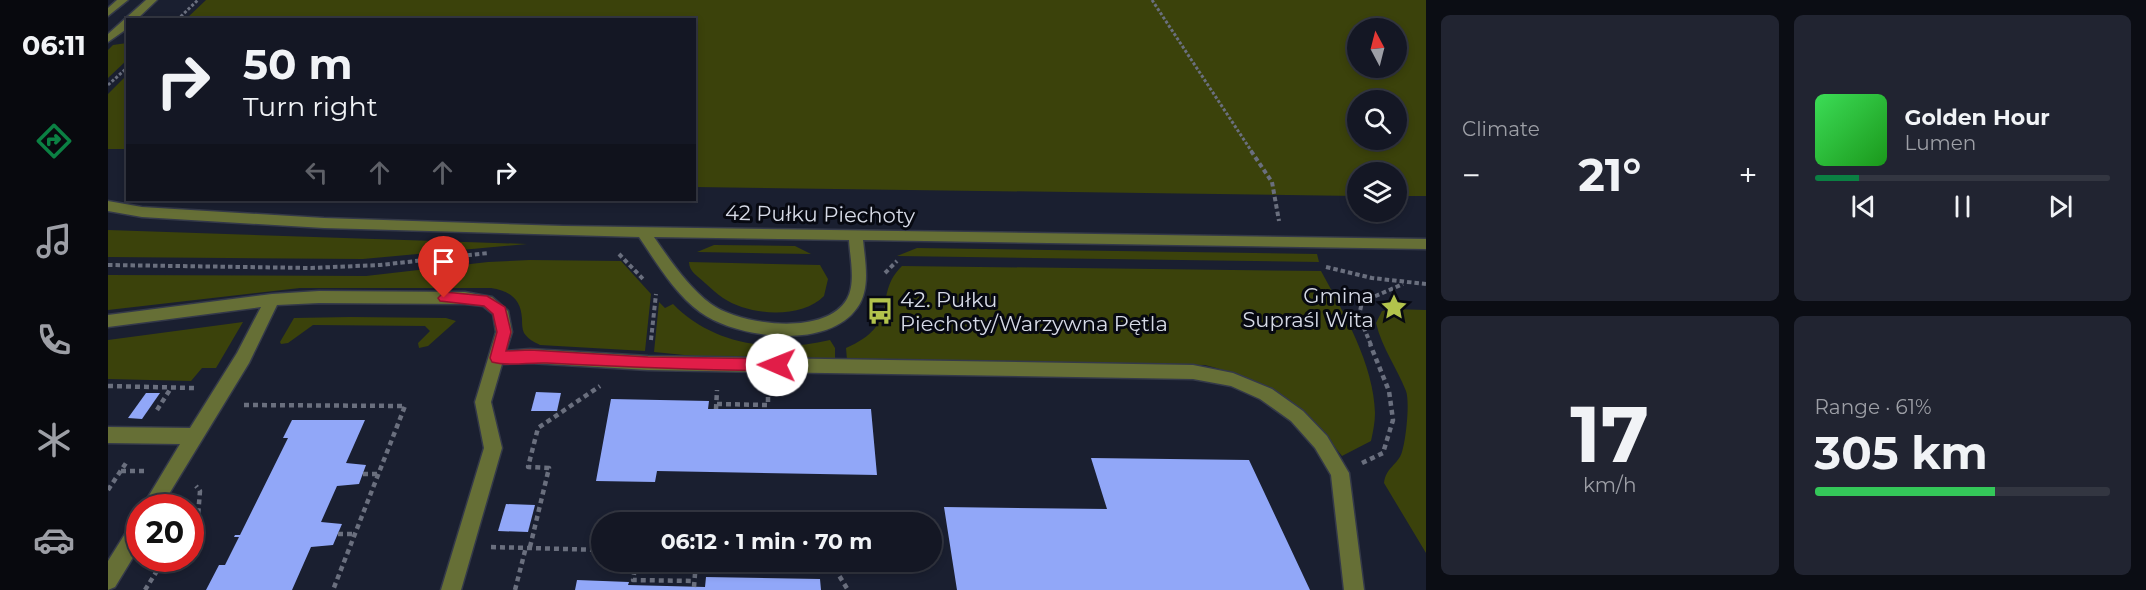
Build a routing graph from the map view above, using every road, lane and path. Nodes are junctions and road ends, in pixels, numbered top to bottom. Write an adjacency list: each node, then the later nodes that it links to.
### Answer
1 (123, 0): 5 (street)
2 (152, 0): 6 (street)
3 (198, 0): 7 (path)
4 (1152, 0): 17 (path)
5 (108, 13)
6 (132, 18)
7 (179, 18)
8 (126, 24): 9 (street)
9 (108, 39)
10 (126, 69): 11 (path)
11 (108, 85)
12 (108, 206): 13 (street, 42 Pułku Piechoty)
13 (142, 212): 14 (street, 42 Pułku Piechoty); 15 (street, 42 Pułku Piechoty)
14 (108, 215)
15 (643, 232): 16 (street, 42 Pułku Piechoty); 16 (street)
16 (856, 236): 17 (street, 42 Pułku Piechoty)
17 (1282, 242): 18 (street, 42 Pułku Piechoty)
18 (1426, 244)
19 (498, 252): 21 (path)
20 (622, 252): 24 (path)
21 (108, 265)
22 (1322, 266): 23 (path)
23 (1405, 283): 25 (path); 40 (path)
24 (648, 284)
25 (1426, 284)
26 (656, 293): 30 (path)
27 (272, 300): 28 (street); 29 (street); 33 (street)
28 (108, 321)
29 (497, 358): 30 (street); 58 (street)
30 (648, 363): 40 (street)
31 (608, 381): 48 (path)
32 (108, 386): 33 (path)
33 (224, 388): 38 (street)
34 (717, 391): 36 (path)
35 (240, 405): 42 (path)
36 (763, 405)
37 (108, 435): 38 (street)
38 (194, 436): 44 (street)
39 (126, 463): 43 (path)
40 (1340, 473): 61 (street)
41 (363, 474): 42 (path)
42 (379, 474): 46 (path)
43 (108, 490)
44 (159, 494)
45 (338, 534): 46 (path)
46 (355, 534): 57 (path)
47 (494, 547): 48 (path)
48 (528, 547): 50 (path); 59 (path)
49 (126, 550): 55 (street)
50 (591, 550)
51 (156, 572): 56 (path)
52 (634, 572): 53 (path)
53 (695, 572)
54 (837, 572): 60 (path)
55 (108, 579)
56 (145, 590)
57 (333, 590)
58 (451, 590)
59 (515, 590)
60 (848, 590)
61 (1354, 590)

